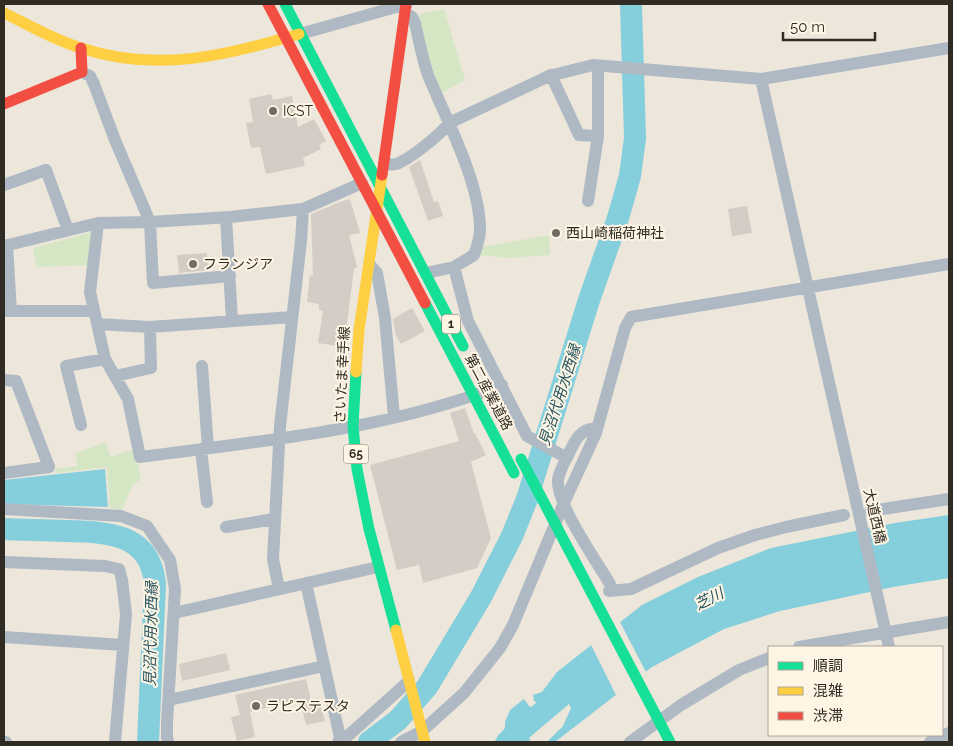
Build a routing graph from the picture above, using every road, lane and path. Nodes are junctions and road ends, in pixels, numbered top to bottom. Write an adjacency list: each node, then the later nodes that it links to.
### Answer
1 (268, 4): 6 (main road, 第二産業道路 / 1)
2 (285, 4): 5 (main road, 第二産業道路 / 1)
3 (406, 8): 5 (street); 14 (street); 16 (main road, さいたま幸手線 / 65)
4 (4, 13): 7 (main road)
5 (300, 34): 6 (main road); 19 (main road, 第二産業道路 / 1)
6 (286, 38): 7 (main road); 17 (main road, 第二産業道路 / 1)
7 (81, 48): 10 (main road)
8 (949, 48): 12 (street)
9 (598, 66): 11 (street); 12 (street); 15 (street)
10 (82, 72): 13 (main road); 24 (street)
11 (551, 75): 14 (street); 15 (street)
12 (761, 79): 33 (street, 大道西橋)
13 (4, 104)
14 (449, 123): 16 (street); 30 (street)
15 (598, 136): 20 (street)
16 (384, 164): 19 (main road, さいたま幸手線 / 65)
17 (362, 183): 21 (street); 22 (main road, 第二産業道路 / 1)
18 (4, 185): 26 (street)
19 (381, 188): 22 (main road, さいたま幸手線 / 65); 31 (main road, 第二産業道路 / 1)
20 (588, 201)
21 (302, 209): 23 (street); 36 (street)
22 (377, 212): 28 (main road, さいたま幸手線 / 65); 46 (main road, 第二産業道路 / 1)
23 (226, 217): 24 (street); 32 (street)
24 (150, 222): 25 (street); 32 (street)
25 (98, 223): 26 (street); 35 (street)
26 (68, 230): 27 (street)
27 (6, 246): 34 (street)
28 (369, 264): 47 (street); 49 (main road, さいたま幸手線 / 65)
29 (949, 264): 33 (street)
30 (454, 267): 31 (street); 45 (street)
31 (426, 273): 40 (main road, 第二産業道路 / 1)
32 (230, 276): 37 (street)
33 (808, 288): 50 (street); 76 (street, 大道西橋, bridge)
34 (7, 311): 35 (street)
35 (94, 311): 38 (street)
36 (292, 317): 37 (street); 51 (street)
37 (232, 321): 39 (street)
38 (97, 324): 39 (street); 41 (street)
39 (150, 327): 43 (street)
40 (469, 358)
41 (105, 359): 43 (street); 48 (street)
42 (202, 366): 52 (street)
43 (115, 376): 52 (street)
44 (4, 380): 55 (street)
45 (502, 385): 46 (street); 54 (street)
46 (474, 396): 47 (street); 56 (main road, 第二産業道路 / 1)
47 (394, 418): 49 (street)
48 (80, 425)
49 (353, 426): 51 (street); 68 (main road, さいたま幸手線 / 65)
50 (597, 429): 54 (street); 59 (street)
51 (279, 439): 52 (street); 63 (street)
52 (204, 448): 58 (street)
53 (519, 455): 90 (main road, bridge)
54 (567, 458): 59 (street)
55 (4, 473)
56 (516, 477)
57 (949, 499): 61 (street)
58 (207, 502)
59 (564, 505): 62 (street); 82 (street)
60 (4, 510): 71 (street)
61 (870, 511)
62 (844, 515)
63 (274, 519): 65 (street); 70 (street)
64 (540, 524): 66 (main road)
65 (226, 527)
66 (554, 550)
67 (4, 562): 74 (street)
68 (378, 566): 69 (street); 79 (main road, さいたま幸手線 / 65)
69 (306, 583): 70 (street); 78 (street)
70 (279, 589): 71 (street)
71 (174, 613): 80 (street)
72 (949, 622): 75 (street)
73 (4, 637): 74 (street)
74 (123, 645): 84 (street)
75 (805, 646)
76 (889, 646)
77 (768, 658): 88 (street)
78 (324, 666): 80 (street); 86 (street)
79 (410, 686): 82 (main road, さいたま幸手線 / 65); 86 (street)
80 (169, 700): 85 (street)
81 (644, 722): 89 (main road)
82 (423, 736): 87 (street)
83 (943, 736): 91 (street)
84 (115, 742)
85 (168, 742)
86 (340, 742)
87 (401, 742)
88 (630, 742)
89 (654, 742)
90 (670, 742)
91 (930, 742)

